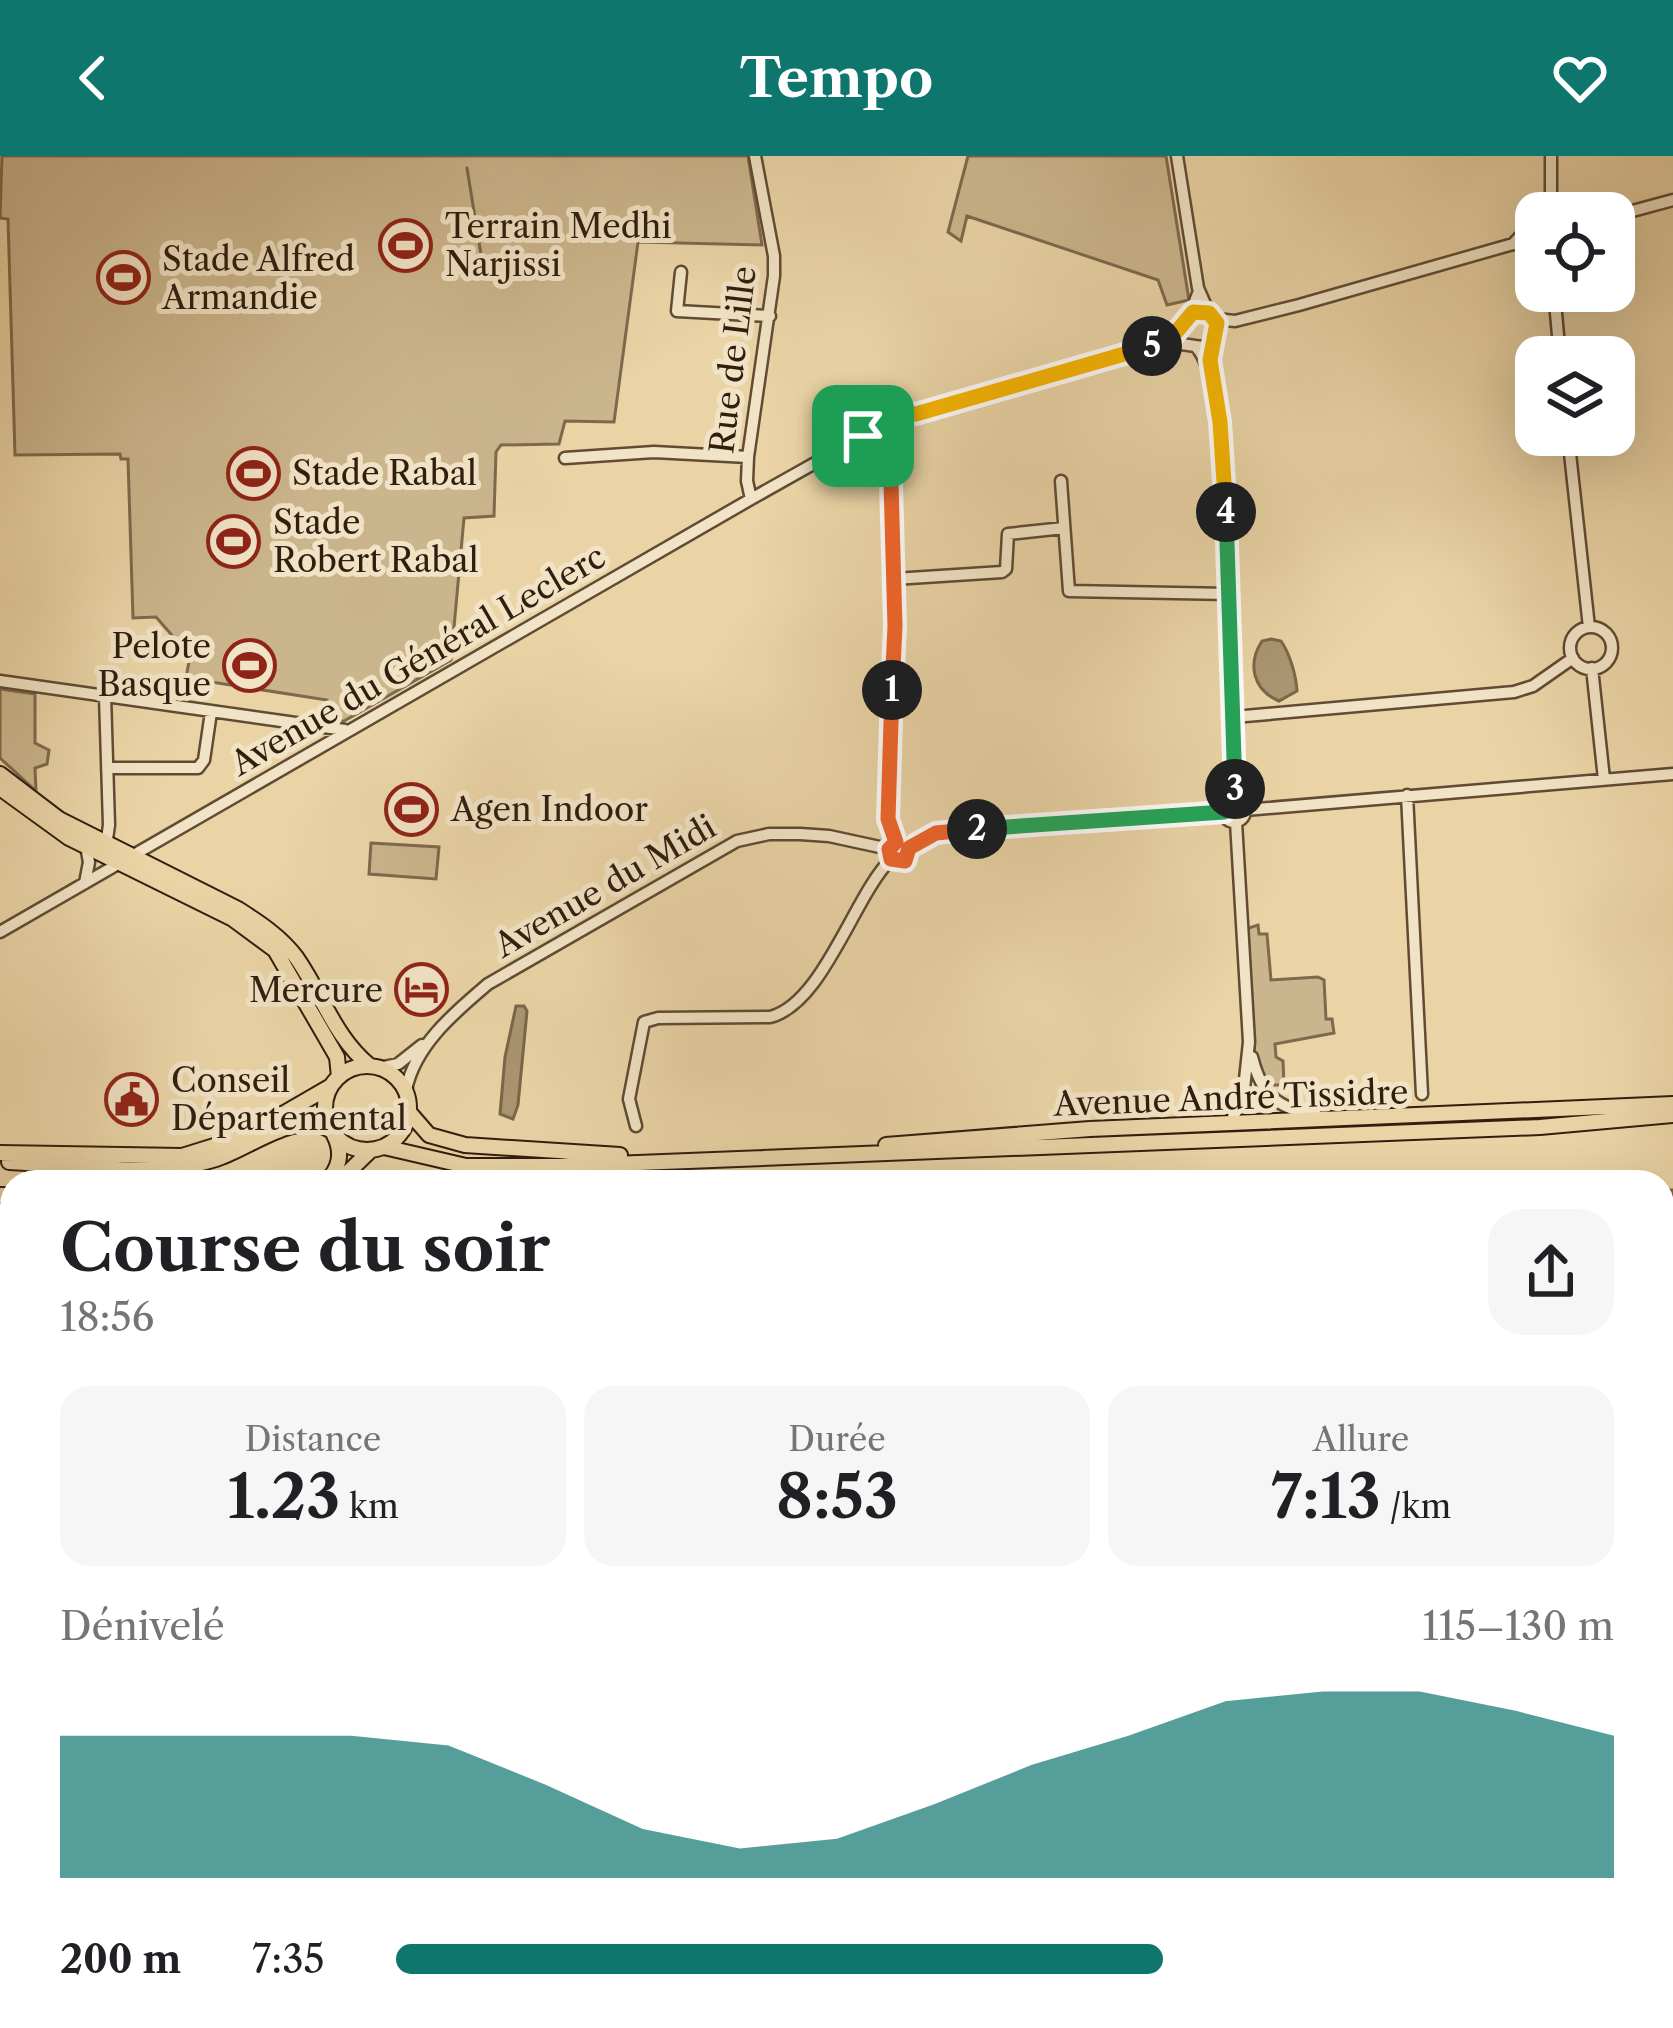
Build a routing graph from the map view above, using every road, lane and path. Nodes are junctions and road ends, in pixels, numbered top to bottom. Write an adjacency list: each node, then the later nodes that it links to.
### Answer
1 (755, 156): 10 (street, Rue de Lille)
2 (1177, 156): 9 (street)
3 (1551, 156): 4 (street)
4 (1549, 192)
5 (1673, 200): 6 (street)
6 (1635, 211)
7 (1513, 244): 13 (street)
8 (681, 272): 10 (street)
9 (1199, 291): 11 (street); 12 (street)
10 (770, 316): 22 (street, Rue de Lille)
11 (1212, 316): 12 (street); 13 (street); 14 (street)
12 (1186, 320): 15 (street); 16 (street)
13 (1235, 321): 14 (street)
14 (1216, 337): 16 (street); 17 (street)
15 (1168, 342): 16 (street, Avenue du Général Leclerc); 19 (street, Avenue du Général Leclerc)
16 (1193, 345): 17 (street)
17 (1212, 379): 28 (street)
18 (897, 412): 19 (street, Avenue du Général Leclerc); 20 (street); 20 (street)
19 (916, 414): 20 (street, Avenue du Général Leclerc)
20 (886, 430): 25 (street, Avenue du Général Leclerc); 27 (street)
21 (1570, 456): 29 (street)
22 (748, 457): 23 (street); 25 (street, Rue de Lille)
23 (566, 458)
24 (1061, 482): 26 (street)
25 (751, 499): 36 (street, Avenue du Général Leclerc)
26 (1064, 528): 27 (street); 28 (street)
27 (894, 578): 49 (street)
28 (1229, 594): 35 (street)
29 (1589, 627): 30 (street); 31 (street)
30 (1574, 658): 31 (street); 35 (street)
31 (1592, 668): 40 (street)
32 (0, 681): 33 (street)
33 (106, 696): 34 (street); 37 (street)
34 (211, 712): 36 (street); 37 (street)
35 (1234, 718): 43 (street)
36 (349, 730): 50 (street, Avenue du Général Leclerc)
37 (107, 768): 48 (street)
38 (0, 774): 48 (main road)
39 (1673, 774): 40 (street)
40 (1604, 779): 42 (street)
41 (0, 788): 46 (main road)
42 (1408, 795): 43 (street); 59 (street)
43 (1240, 805): 44 (street); 45 (street)
44 (1224, 812): 45 (street); 47 (street)
45 (1236, 822): 55 (street)
46 (86, 846): 48 (main road); 52 (street)
47 (909, 848): 49 (street, Avenue du Midi); 49 (street)
48 (105, 849): 50 (main road); 51 (main road)
49 (892, 850): 54 (street, Avenue du Midi); 65 (street)
50 (136, 856): 51 (street, Avenue du Général Leclerc); 56 (main road)
51 (121, 864): 52 (street, Avenue du Général Leclerc); 57 (main road)
52 (85, 883): 53 (street, Avenue du Général Leclerc)
53 (0, 932)
54 (438, 1031): 56 (street, Avenue du Midi); 58 (street, Avenue du Midi)
55 (1249, 1042): 63 (street); 64 (street)
56 (374, 1067): 57 (main road); 58 (main road)
57 (335, 1082): 66 (main road); 69 (main road)
58 (406, 1090): 61 (main road)
59 (1422, 1094)
60 (1673, 1104): 63 (main road, Avenue André Tissidre)
61 (410, 1112): 67 (main road); 70 (main road, Avenue André Tissidre)
62 (1673, 1115): 68 (main road, Avenue André Tissidre)
63 (1421, 1117): 64 (main road, Avenue André Tissidre)
64 (1230, 1123): 68 (main road, Avenue André Tissidre)
65 (635, 1126)
66 (332, 1132): 67 (main road); 69 (main road); 71 (main road)
67 (377, 1149): 70 (main road, Avenue André Tissidre); 72 (main road)
68 (792, 1156): 70 (main road, Avenue André Tissidre)
69 (0, 1157)
70 (679, 1159)
71 (333, 1170)
72 (352, 1170)

